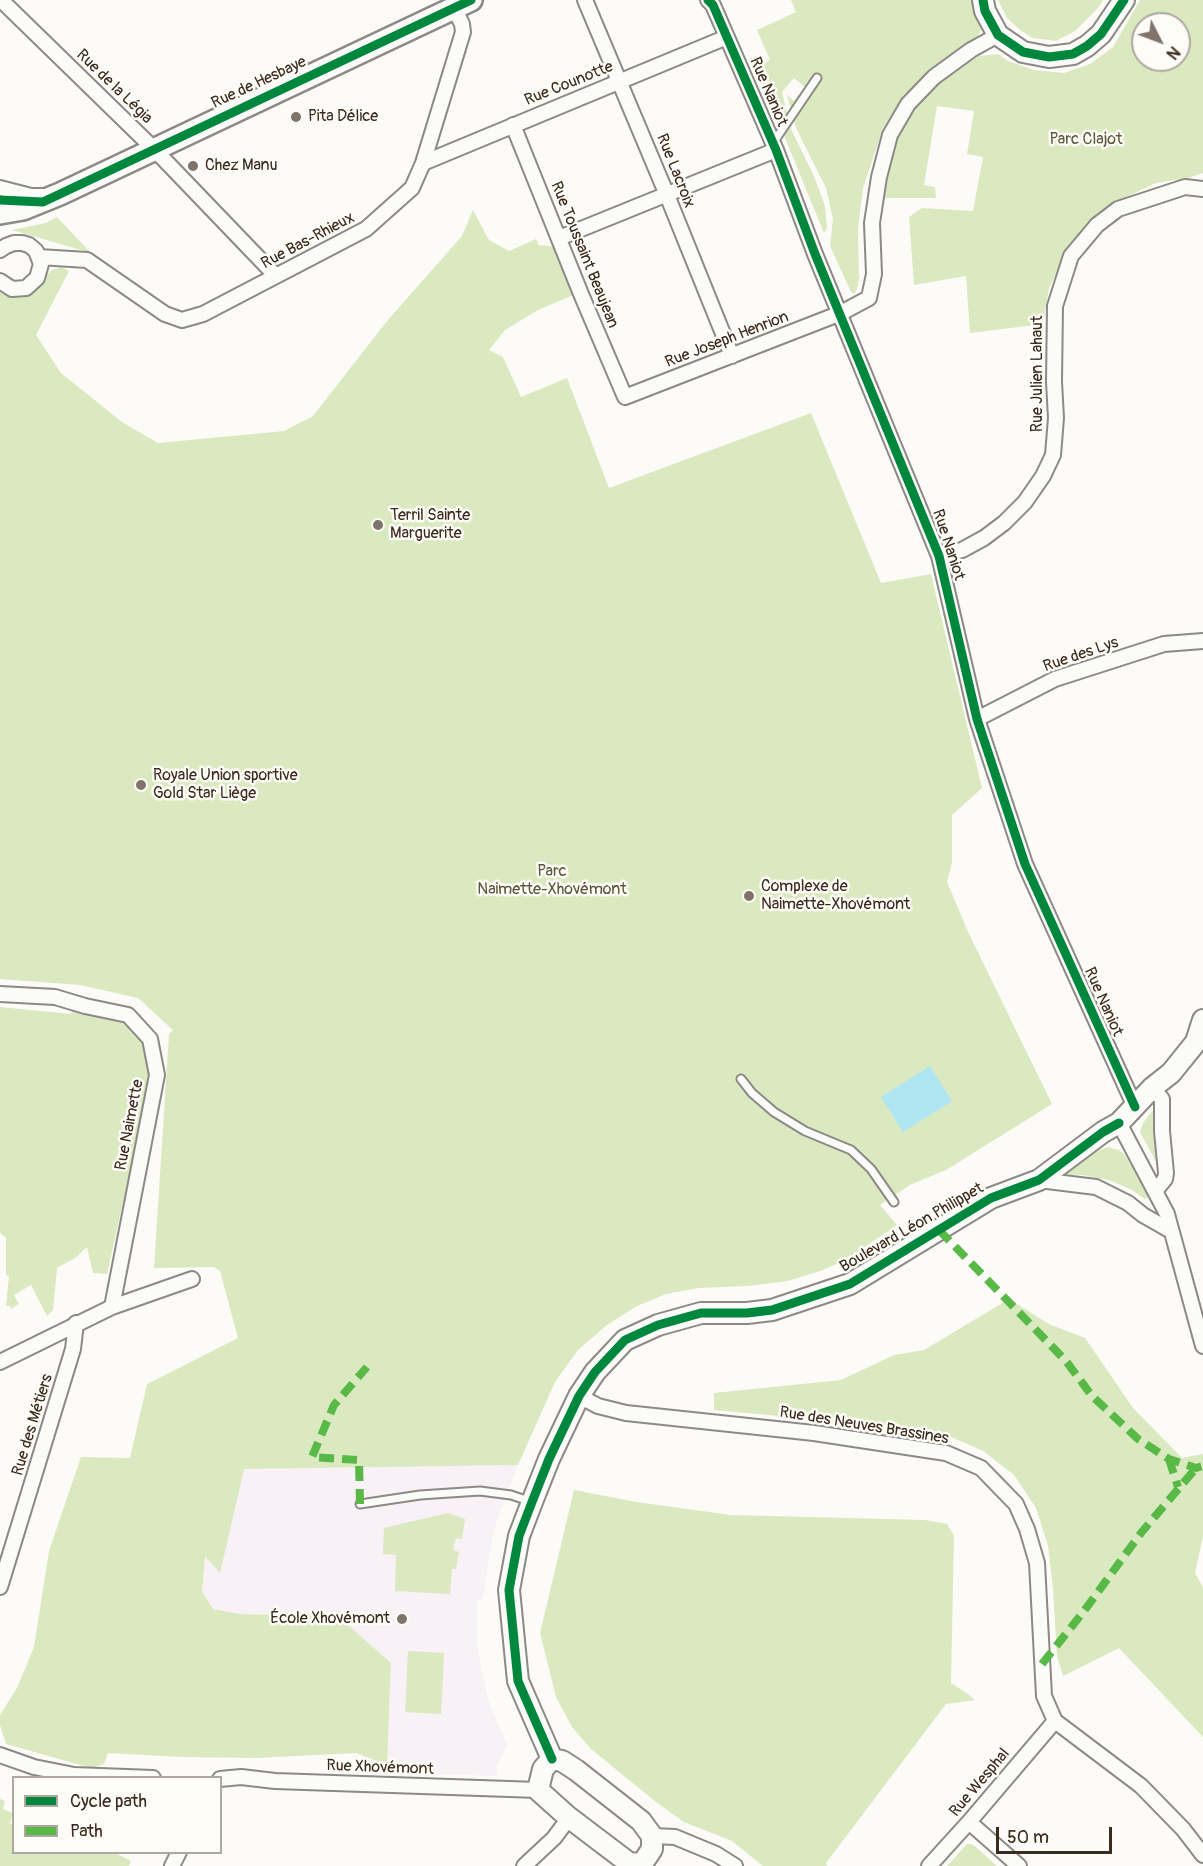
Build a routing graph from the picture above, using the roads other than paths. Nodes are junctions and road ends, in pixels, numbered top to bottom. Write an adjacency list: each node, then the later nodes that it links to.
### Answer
1 (2, 0): 13 (street, Rue de la Légia)
2 (585, 0): 10 (street, Rue Lacroix)
3 (708, 0): 8 (street, Rue Naniot)
4 (983, 0): 7 (street)
5 (1124, 0): 7 (street)
6 (462, 4): 13 (main road, Rue de Hesbaye); 14 (street, Rue Bas-Rhieux)
7 (998, 35): 26 (street, Rue Joseph Henrion)
8 (727, 37): 10 (street, Rue Counotte); 12 (street, Rue Naniot)
9 (817, 78): 12 (lane)
10 (620, 82): 11 (street, Rue Counotte); 17 (street, Rue Lacroix)
11 (513, 125): 14 (street, Rue Counotte); 21 (street, Rue Toussaint Beaujean)
12 (775, 146): 17 (street); 26 (street, Rue Naniot)
13 (154, 149): 18 (main road, Rue de Hesbaye); 24 (street, Rue de la Légia)
14 (423, 163): 24 (street, Rue Bas-Rhieux)
15 (0, 188): 18 (street, Rue de Hesbaye)
16 (1203, 189): 29 (street, Rue Julien Lahaut)
17 (667, 195): 21 (street); 27 (street, Rue Lacroix)
18 (51, 198): 19 (lane); 20 (main road, Rue de Hesbaye)
19 (0, 200)
20 (0, 213)
21 (560, 238): 28 (street, Rue Toussaint Beaujean)
22 (0, 250): 23 (street, Rue Bas-Rhieux)
23 (39, 257): 24 (street, Rue Bas-Rhieux); 25 (street)
24 (276, 276)
25 (0, 281)
26 (841, 314): 27 (street, Rue Joseph Henrion); 29 (street, Rue Naniot)
27 (732, 356): 28 (street, Rue Joseph Henrion)
28 (625, 397)
29 (939, 556): 31 (street, Rue Naniot)
30 (1203, 641): 31 (street, Rue des Lys)
31 (977, 719): 36 (street, Rue Naniot)
32 (0, 994): 43 (street, Rue Naimette)
33 (1203, 1019): 35 (street, Boulevard Léon Philippet)
34 (741, 1079): 40 (lane)
35 (1152, 1088): 36 (street, Boulevard Léon Philippet); 39 (street)
36 (1135, 1107): 37 (street, Boulevard Léon Philippet)
37 (1119, 1123): 38 (street, Boulevard Léon Philippet); 39 (street)
38 (1039, 1180): 41 (street); 47 (street, Boulevard Léon Philippet)
39 (1155, 1191): 41 (street)
40 (894, 1202)
41 (1171, 1231): 45 (street)
42 (192, 1279): 43 (street)
43 (112, 1307): 44 (street)
44 (76, 1323): 46 (street); 50 (street, Rue des Métiers)
45 (1203, 1346)
46 (0, 1362)
47 (579, 1396): 48 (street, Boulevard Léon Philippet); 52 (street, Rue des Neuves Brassines)
48 (532, 1502): 49 (lane); 54 (street, Boulevard Léon Philippet)
49 (360, 1504)
50 (2, 1568): 51 (street, Rue des Métiers)
51 (0, 1587)
52 (1055, 1721): 59 (street, Rue Wesphal); 61 (street)
53 (0, 1755): 55 (street)
54 (552, 1760): 57 (street); 60 (street)
55 (100, 1776)
56 (222, 1779): 57 (street, Rue Xhovémont)
57 (538, 1790): 58 (street)
58 (569, 1818): 62 (street); 63 (street)
59 (969, 1822): 65 (street, Rue Wesphal); 66 (street)
60 (652, 1836): 62 (street); 64 (street)
61 (1203, 1855)
62 (643, 1865)
63 (524, 1866)
64 (735, 1866)
65 (929, 1866)
66 (1019, 1866)

